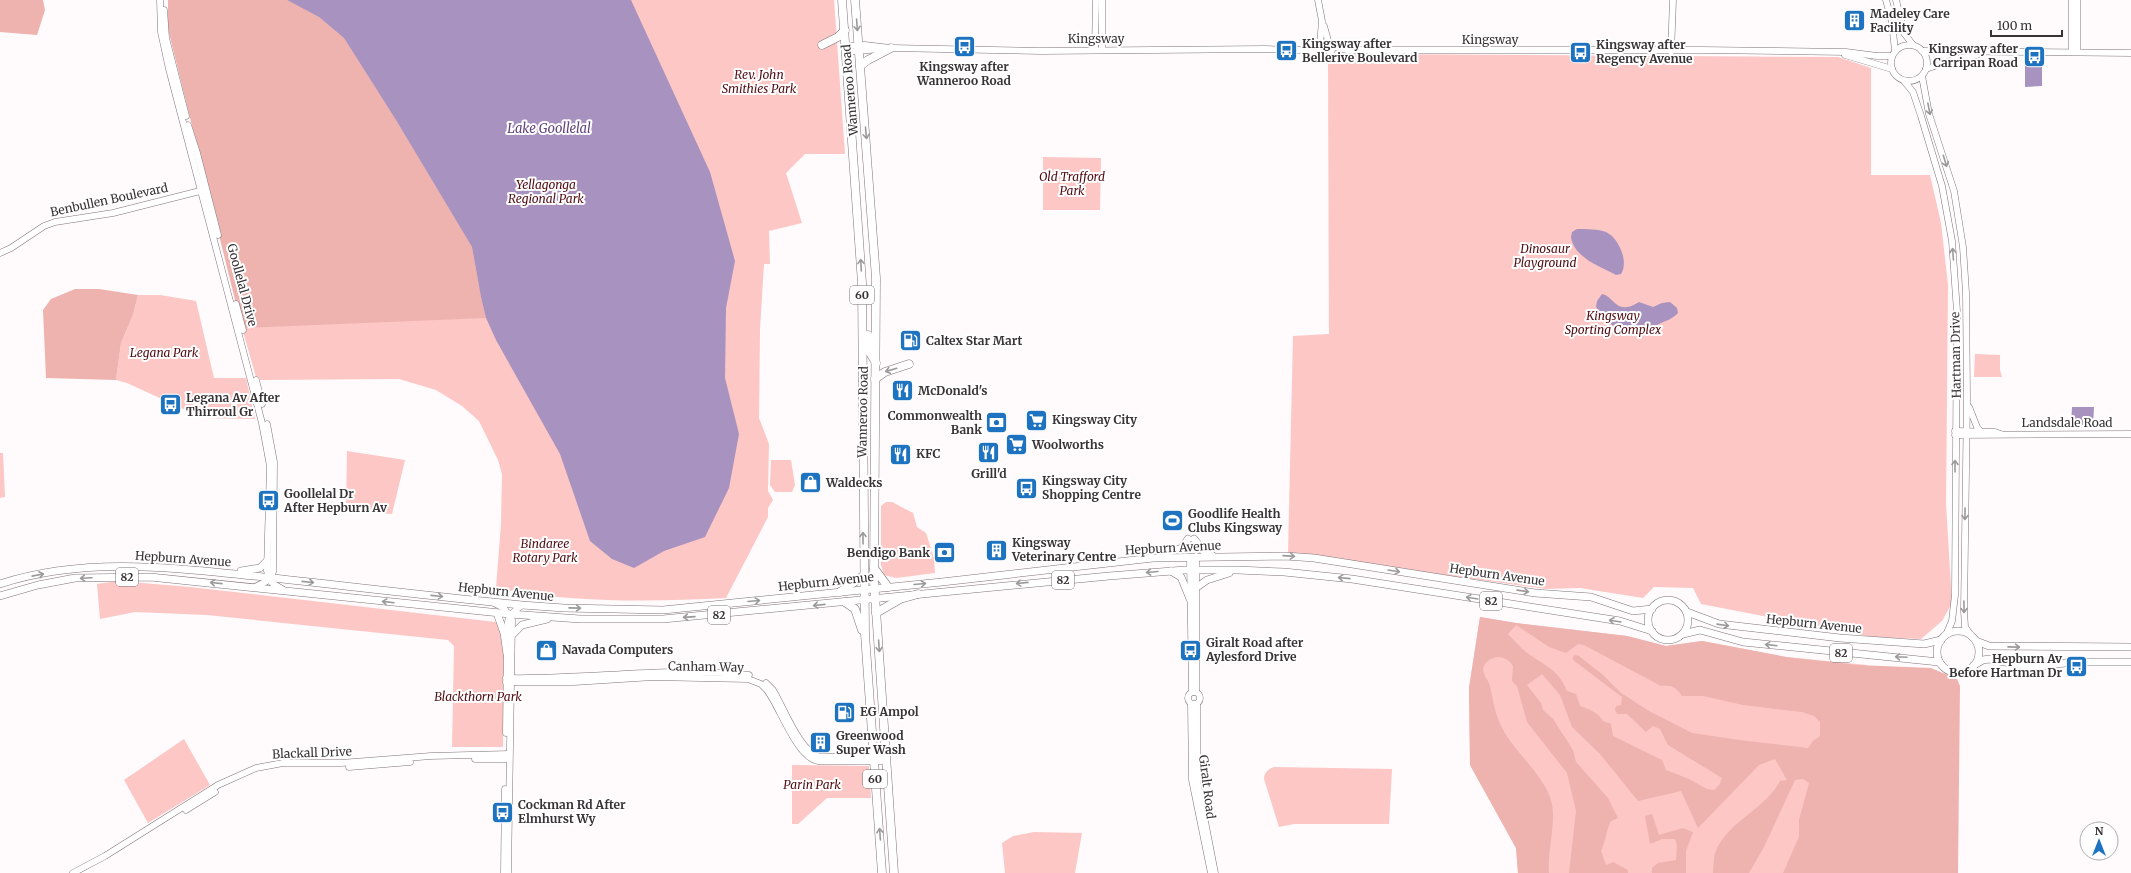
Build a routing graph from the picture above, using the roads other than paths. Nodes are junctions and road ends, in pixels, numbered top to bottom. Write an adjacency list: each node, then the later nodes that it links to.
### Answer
1 (160, 0): 42 (main road, Goollelal Drive)
2 (164, 0): 42 (main road, Goollelal Drive)
3 (842, 0): 14 (highway, Wanneroo Road / 60)
4 (855, 0): 19 (highway, Wanneroo Road / 60, one-way to 19)
5 (1096, 0): 23 (main road)
6 (1102, 0): 22 (main road)
7 (1673, 0): 28 (main road)
8 (1886, 0): 32 (main road)
9 (1896, 0): 18 (main road)
10 (2072, 0): 27 (main road)
11 (2077, 0): 27 (main road)
12 (1318, 1): 13 (main road)
13 (1322, 21): 16 (main road); 17 (main road)
14 (845, 30): 15 (highway); 21 (highway, Wanneroo Road / 60)
15 (822, 45)
16 (1320, 45): 17 (main road, Kingsway); 24 (main road, Kingsway); 33 (main road)
17 (1330, 45): 25 (main road, Kingsway); 34 (main road)
18 (1913, 45): 26 (main road); 32 (main road)
19 (859, 48): 20 (main road, Kingsway); 21 (main road, Kingsway); 35 (highway, Wanneroo Road / 60)
20 (891, 48): 23 (main road, Kingsway); 35 (highway)
21 (846, 49): 41 (highway, Wanneroo Road / 60)
22 (1102, 49): 23 (main road, Kingsway); 24 (main road, Kingsway)
23 (1095, 50)
24 (1301, 50): 33 (main road, Kingsway)
25 (1345, 50): 28 (main road, Kingsway); 34 (main road, Kingsway)
26 (1922, 51): 30 (main road); 37 (main road)
27 (2075, 51): 30 (main road); 31 (main road)
28 (1673, 52): 29 (main road, Kingsway)
29 (1832, 52): 32 (main road, Kingsway); 36 (main road, Kingsway)
30 (1994, 52): 37 (main road)
31 (2129, 52)
32 (1894, 53): 36 (main road)
33 (1320, 54): 34 (main road, Kingsway)
34 (1330, 55)
35 (860, 66): 40 (highway, Wanneroo Road / 60)
36 (1892, 69): 39 (main road)
37 (1926, 69): 38 (main road)
38 (1922, 76): 39 (main road); 49 (main road, Hartman Drive, one-way to 49)
39 (1904, 81): 51 (main road, Hartman Drive, one-way to 39)
40 (865, 118): 41 (highway); 46 (highway, Wanneroo Road / 60, one-way to 46)
41 (851, 126): 45 (highway, Wanneroo Road / 60, one-way to 41)
42 (203, 188): 43 (main road, Benbullen Boulevard); 44 (main road, Benbullen Boulevard); 61 (main road, Goollelal Drive); 68 (main road, Goollelal Drive)
43 (0, 249)
44 (0, 253)
45 (862, 283): 46 (highway); 55 (highway, Wanneroo Road / 60)
46 (876, 363): 48 (highway, Wanneroo Road / 60); 55 (highway)
47 (909, 364): 48 (highway, one-way to 48)
48 (875, 380): 56 (highway, Wanneroo Road / 60)
49 (1967, 399): 50 (main road); 52 (main road, Hartman Drive)
50 (1980, 431): 52 (main road, Landsdale Road); 53 (main road, Landsdale Road)
51 (1955, 433): 52 (main road, Landsdale Road); 95 (main road, Hartman Drive, one-way to 51)
52 (1966, 433): 53 (main road, Landsdale Road); 96 (main road, Hartman Drive, one-way to 96)
53 (2002, 434): 54 (main road, Landsdale Road)
54 (2131, 434)
55 (864, 437): 57 (highway, Wanneroo Road / 60)
56 (874, 494): 57 (highway); 62 (highway, Wanneroo Road / 60)
57 (863, 520): 67 (highway, Wanneroo Road / 60, one-way to 57)
58 (1193, 556): 59 (main road, Hepburn Avenue / 82); 60 (main road, Hepburn Avenue / 82); 63 (main road)
59 (1216, 556): 60 (main road); 85 (main road, Hepburn Avenue / 82, one-way to 85)
60 (1153, 558): 71 (main road, Hepburn Avenue / 82, one-way to 60)
61 (267, 561): 66 (main road); 68 (main road, Goollelal Drive)
62 (874, 567): 71 (highway); 73 (highway, Wanneroo Road / 60)
63 (1194, 570): 64 (main road, Hepburn Avenue / 82); 65 (main road, Hepburn Avenue / 82); 72 (main road); 81 (main road)
64 (1237, 570): 72 (main road); 91 (main road, Hepburn Avenue / 82, one-way to 64)
65 (1171, 571): 77 (main road, Hepburn Avenue / 82, one-way to 77); 81 (main road)
66 (225, 572): 68 (main road, Hepburn Avenue / 82); 69 (main road, Hepburn Avenue / 82, one-way to 66)
67 (863, 576): 75 (highway, Wanneroo Road / 60); 76 (highway)
68 (269, 578): 70 (main road); 74 (main road); 82 (main road, Hepburn Avenue / 82, one-way to 82)
69 (0, 584)
70 (255, 587): 74 (main road, Hepburn Avenue / 82); 78 (main road, Hepburn Avenue / 82, one-way to 78)
71 (888, 587): 73 (main road, Hepburn Avenue / 82)
72 (1197, 587): 103 (main road)
73 (875, 588): 75 (main road, Hepburn Avenue / 82); 79 (highway, Wanneroo Road / 60)
74 (285, 590): 87 (main road, Hepburn Avenue / 82, one-way to 74)
75 (864, 590): 76 (main road, Hepburn Avenue / 82); 80 (highway, Wanneroo Road / 60)
76 (840, 592): 84 (main road, Hepburn Avenue / 82, one-way to 76)
77 (918, 594): 79 (main road, Hepburn Avenue / 82); 88 (highway)
78 (0, 596)
79 (875, 598): 80 (main road, Hepburn Avenue / 82); 88 (highway, Wanneroo Road / 60)
80 (864, 599): 83 (main road, Hepburn Avenue / 82); 92 (highway, Wanneroo Road / 60)
81 (1190, 599): 103 (main road)
82 (493, 602): 84 (main road, Hepburn Avenue / 82); 89 (main road)
83 (845, 602): 90 (main road, Hepburn Avenue / 82, one-way to 90); 92 (highway)
84 (522, 605): 89 (main road)
85 (1652, 609): 86 (main road, 82); 91 (main road)
86 (1687, 612): 93 (main road); 95 (main road, Hepburn Avenue / 82, one-way to 95)
87 (497, 613): 89 (main road, Hepburn Avenue / 82); 98 (main road)
88 (876, 613): 107 (highway, Wanneroo Road / 60, one-way to 107)
89 (510, 614): 90 (main road, Hepburn Avenue / 82); 94 (main road); 98 (main road)
90 (551, 618): 94 (main road)
91 (1652, 631): 93 (main road, 82)
92 (865, 634): 106 (highway, Wanneroo Road / 60)
93 (1683, 634): 99 (main road, Hepburn Avenue / 82, one-way to 93)
94 (512, 635): 102 (main road)
95 (1943, 637): 96 (main road, 82); 99 (main road)
96 (1974, 639): 97 (main road, 82, one-way to 97); 101 (main road)
97 (2131, 647)
98 (507, 654): 102 (main road)
99 (1939, 662): 101 (main road, 82)
100 (2131, 662): 101 (main road, 82)
101 (1974, 665)
102 (509, 680): 105 (main road); 106 (main road, Canham Way)
103 (1194, 692): 104 (main road); 104 (main road)
104 (1194, 704): 114 (main road, Giralt Road); 115 (main road, Giralt Road)
105 (507, 757): 108 (main road, Blackall Drive); 110 (main road); 111 (main road)
106 (874, 758): 107 (main road, Canham Way); 112 (highway, Wanneroo Road / 60, one-way to 106)
107 (886, 758): 113 (highway, Wanneroo Road / 60)
108 (84, 871): 109 (main road, Blackall Drive)
109 (73, 873)
110 (504, 873)
111 (508, 873)
112 (882, 873)
113 (894, 873)
114 (1211, 873)
115 (1215, 873)

